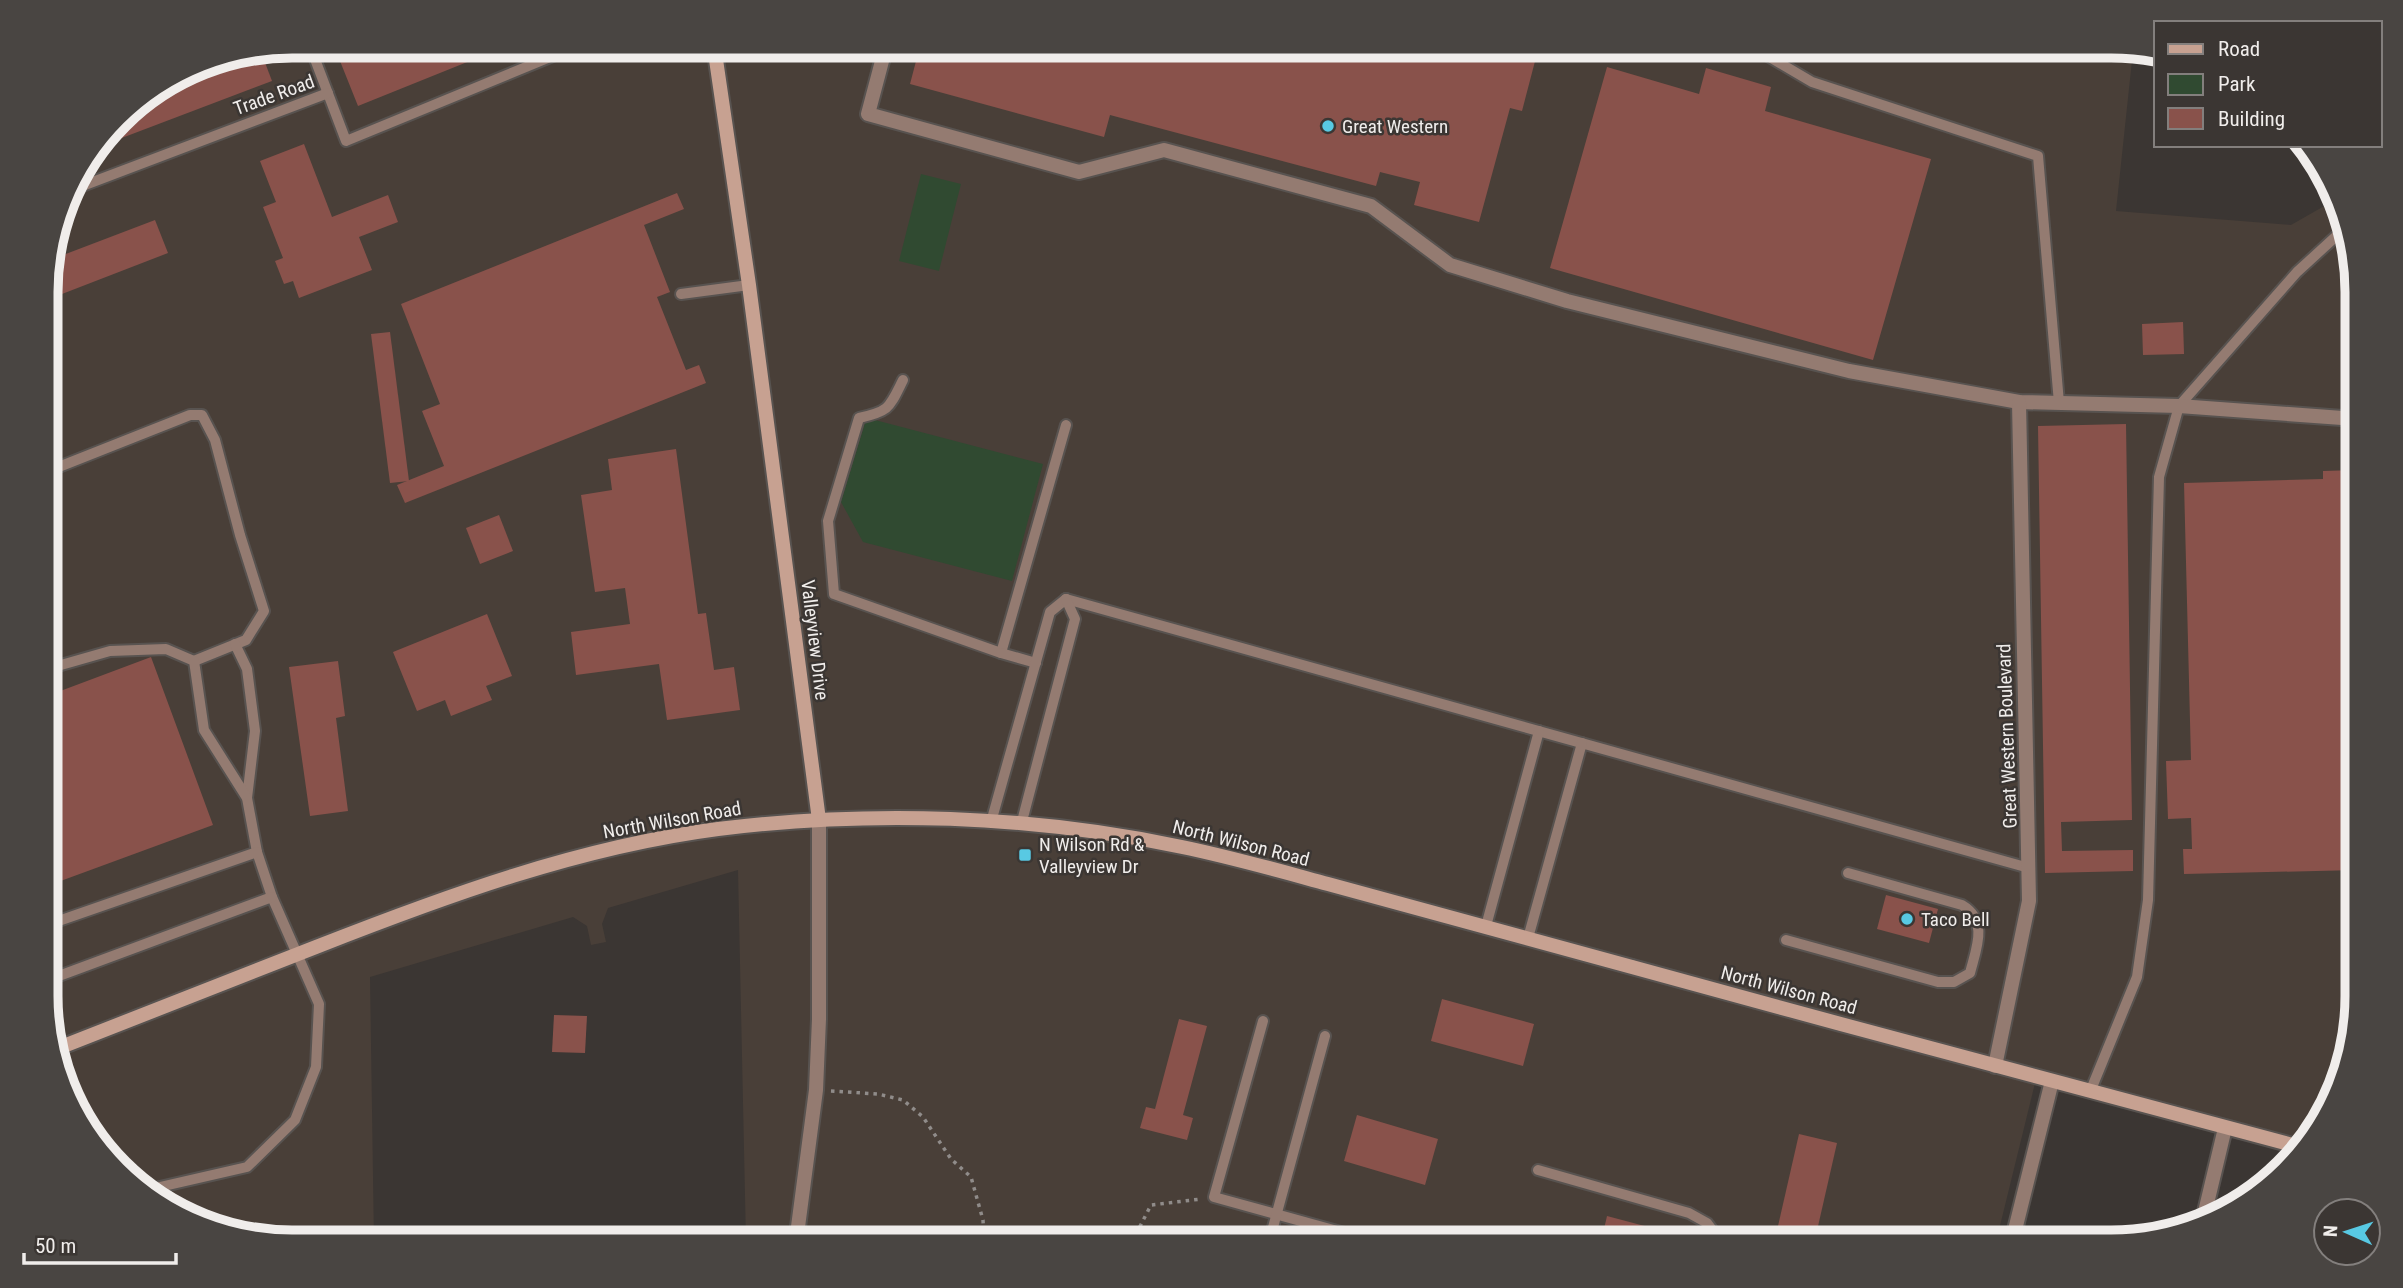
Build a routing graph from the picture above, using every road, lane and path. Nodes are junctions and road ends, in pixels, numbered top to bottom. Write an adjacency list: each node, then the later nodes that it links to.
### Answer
1 (315, 58): 6 (lane)
2 (548, 58): 6 (lane, Trade Road)
3 (716, 58): 9 (main road, Valleyview Drive)
4 (883, 58): 12 (street)
5 (1771, 58): 13 (lane)
6 (328, 93): 7 (lane, Trade Road)
7 (84, 185)
8 (2338, 235): 14 (lane)
9 (749, 285): 10 (lane); 27 (main road, Valleyview Drive)
10 (681, 294)
11 (903, 380): 20 (lane)
12 (2020, 402): 13 (street); 31 (street, Great Western Boulevard)
13 (2059, 403): 14 (street)
14 (2179, 406): 15 (street); 46 (lane)
15 (2345, 418)
16 (1066, 425): 20 (lane)
17 (58, 468): 19 (lane)
18 (1066, 599): 22 (lane); 24 (lane); 29 (lane)
19 (235, 644): 21 (lane); 26 (lane)
20 (1001, 653): 22 (lane)
21 (194, 661): 23 (lane); 26 (lane)
22 (1036, 663): 28 (lane)
23 (58, 665)
24 (1539, 731): 25 (lane); 35 (lane)
25 (1582, 743): 31 (lane); 36 (lane)
26 (247, 798): 30 (lane)
27 (819, 821): 28 (main road, North Wilson Road); 38 (main road, North Wilson Road); 45 (street, Valleyview Drive)
28 (990, 822): 29 (main road, North Wilson Road)
29 (1021, 825): 35 (main road, North Wilson Road)
30 (257, 852): 33 (lane); 34 (lane)
31 (2029, 868): 43 (street, Great Western Boulevard)
32 (1847, 873): 37 (lane)
33 (272, 897): 38 (lane); 39 (lane)
34 (58, 921)
35 (1486, 926): 36 (main road, North Wilson Road)
36 (1528, 938): 43 (main road, North Wilson Road)
37 (1786, 940)
38 (298, 954): 42 (main road, North Wilson Road); 50 (lane)
39 (58, 976)
40 (1263, 1021): 51 (lane)
41 (1325, 1036): 53 (lane)
42 (63, 1046)
43 (1994, 1066): 44 (main road, North Wilson Road)
44 (2052, 1081): 46 (main road, North Wilson Road); 60 (street)
45 (816, 1090): 54 (street, Valleyview Drive); 55 (path)
46 (2090, 1092): 47 (main road, North Wilson Road)
47 (2225, 1128): 48 (main road, North Wilson Road); 52 (street)
48 (2291, 1145)
49 (1538, 1170): 59 (lane)
50 (158, 1187)
51 (1214, 1197): 53 (lane); 56 (path)
52 (2206, 1210)
53 (1276, 1214): 57 (lane); 58 (lane)
54 (798, 1230)
55 (983, 1230)
56 (1138, 1230)
57 (1272, 1230)
58 (1334, 1230)
59 (1712, 1230)
60 (2015, 1230)

